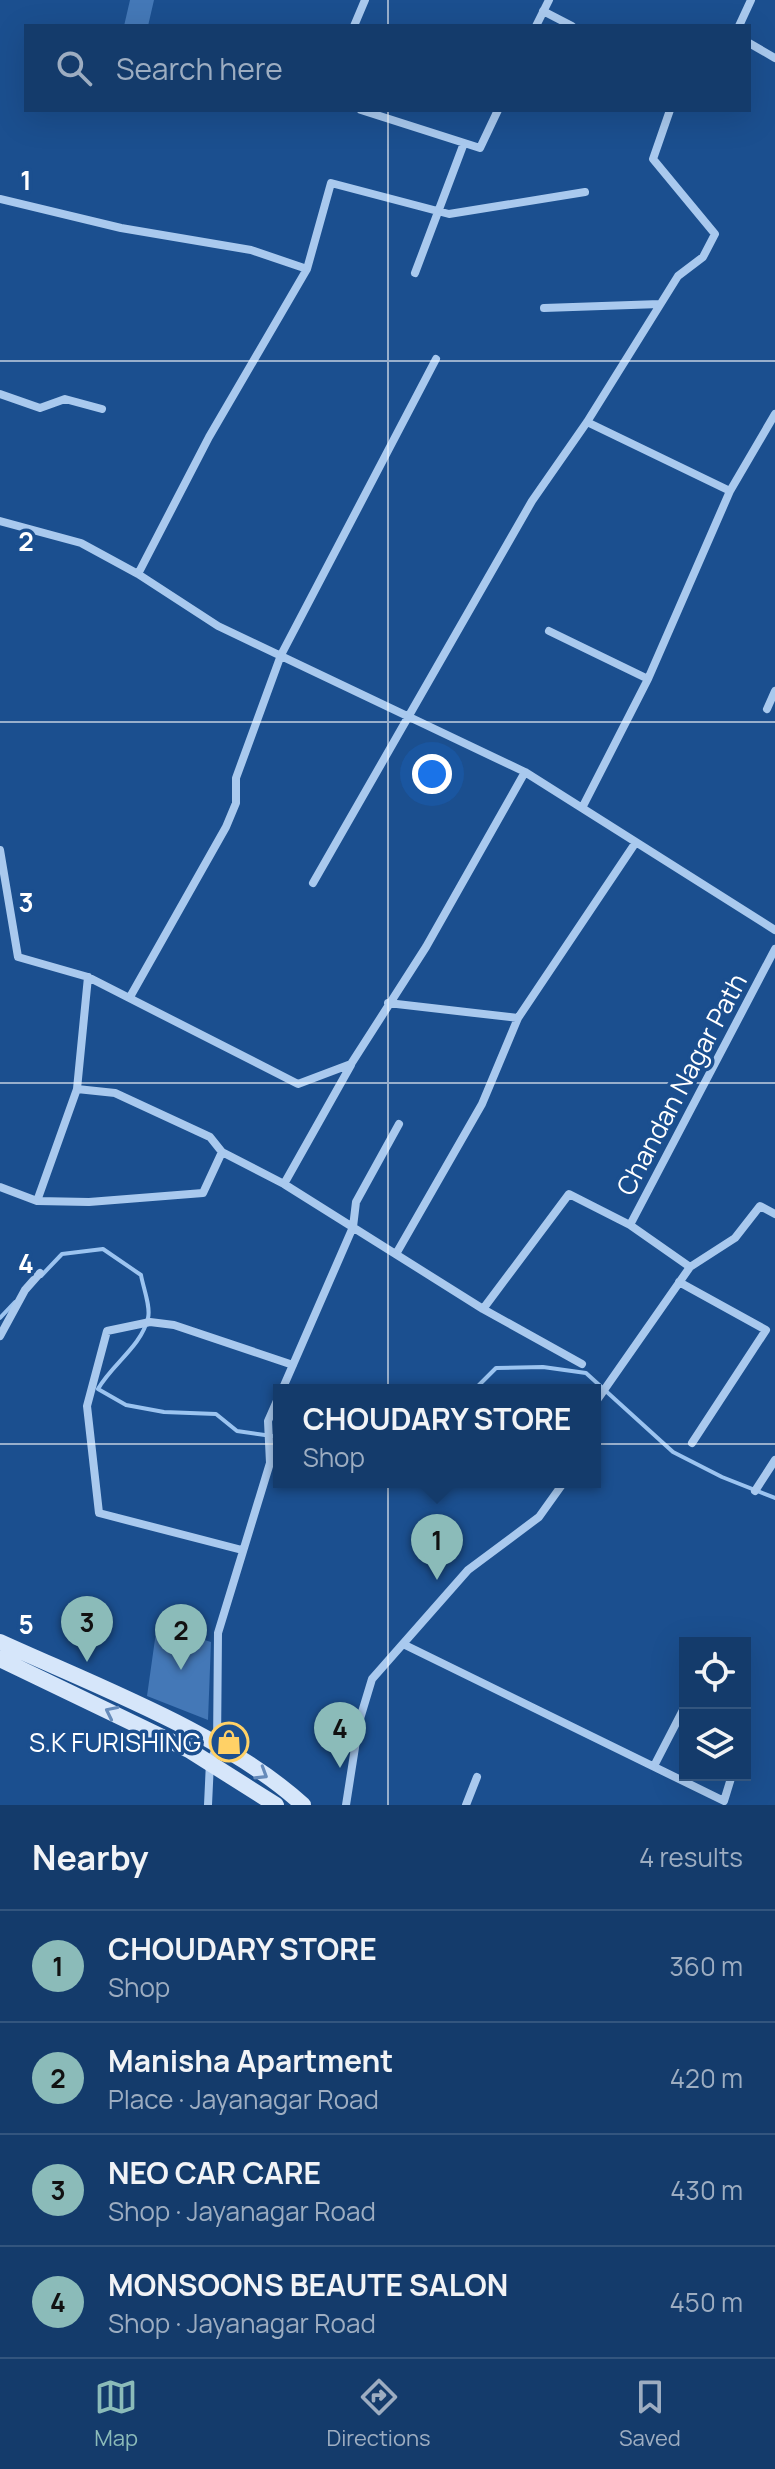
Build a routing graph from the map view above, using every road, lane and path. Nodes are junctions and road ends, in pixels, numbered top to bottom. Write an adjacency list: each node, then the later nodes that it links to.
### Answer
1 (365, 0): 5 (street)
2 (549, 0): 4 (street)
3 (751, 0): 8 (street)
4 (543, 11): 6 (street); 7 (street)
5 (355, 24)
6 (537, 24)
7 (568, 24)
8 (740, 24)
9 (751, 44): 10 (street)
10 (775, 58)
11 (367, 112): 14 (street)
12 (497, 112): 14 (street)
13 (669, 112): 20 (street)
14 (464, 143): 17 (street)
15 (585, 192): 17 (street)
16 (0, 199): 18 (street)
17 (441, 212): 18 (street); 19 (street)
18 (307, 269): 29 (street)
19 (415, 273)
20 (660, 304): 21 (street); 26 (street)
21 (544, 308)
22 (436, 359): 31 (street)
23 (0, 394): 24 (street)
24 (102, 409)
25 (775, 414): 27 (street)
26 (587, 422): 27 (street); 35 (street)
27 (730, 491): 32 (street)
28 (0, 521): 29 (street)
29 (138, 574): 31 (street)
30 (549, 631): 32 (street)
31 (281, 655): 35 (street); 44 (street)
32 (648, 679): 37 (street)
33 (775, 691): 34 (street)
34 (767, 709)
35 (407, 714): 36 (street); 40 (street)
36 (525, 772): 37 (street); 45 (street)
37 (582, 808): 38 (street)
38 (636, 842): 41 (street); 46 (street)
39 (0, 854): 43 (street)
40 (313, 883)
41 (775, 930)
42 (775, 949): 55 (street, Chandan Nagar Path)
43 (88, 977): 44 (street); 48 (street)
44 (130, 997): 47 (street)
45 (388, 1003): 46 (street); 47 (street)
46 (518, 1018): 57 (street)
47 (351, 1064): 51 (street)
48 (77, 1089): 50 (street); 53 (street)
49 (399, 1124): 56 (street)
50 (222, 1152): 51 (street); 53 (street)
51 (284, 1184): 56 (street)
52 (0, 1187): 53 (street)
53 (37, 1201)
54 (775, 1214): 58 (street)
55 (630, 1225): 58 (street); 61 (street, Chandan Nagar Path)
56 (353, 1227): 57 (street); 64 (street)
57 (396, 1254): 61 (street)
58 (690, 1267): 60 (street)
59 (40, 1273): 62 (street)
60 (679, 1282): 66 (street); 68 (street)
61 (483, 1309): 63 (street)
62 (0, 1336)
63 (582, 1364)
64 (293, 1365): 65 (street); 72 (street)
65 (285, 1384)
66 (601, 1393)
67 (273, 1412): 72 (street)
68 (692, 1443)
69 (775, 1460): 71 (street)
70 (560, 1488): 74 (street)
71 (755, 1491)
72 (242, 1550): 77 (street)
73 (0, 1642): 77 (street)
74 (403, 1644): 78 (street); 86 (street)
75 (0, 1659): 77 (street, one-way to 75)
76 (683, 1709): 78 (street)
77 (214, 1755): 83 (street); 84 (street); 85 (street, one-way to 85)
78 (654, 1766): 80 (street)
79 (477, 1777): 87 (street)
80 (679, 1778)
81 (684, 1781): 82 (street)
82 (730, 1781)
83 (208, 1805)
84 (276, 1805)
85 (303, 1805)
86 (346, 1805)
87 (466, 1805)

